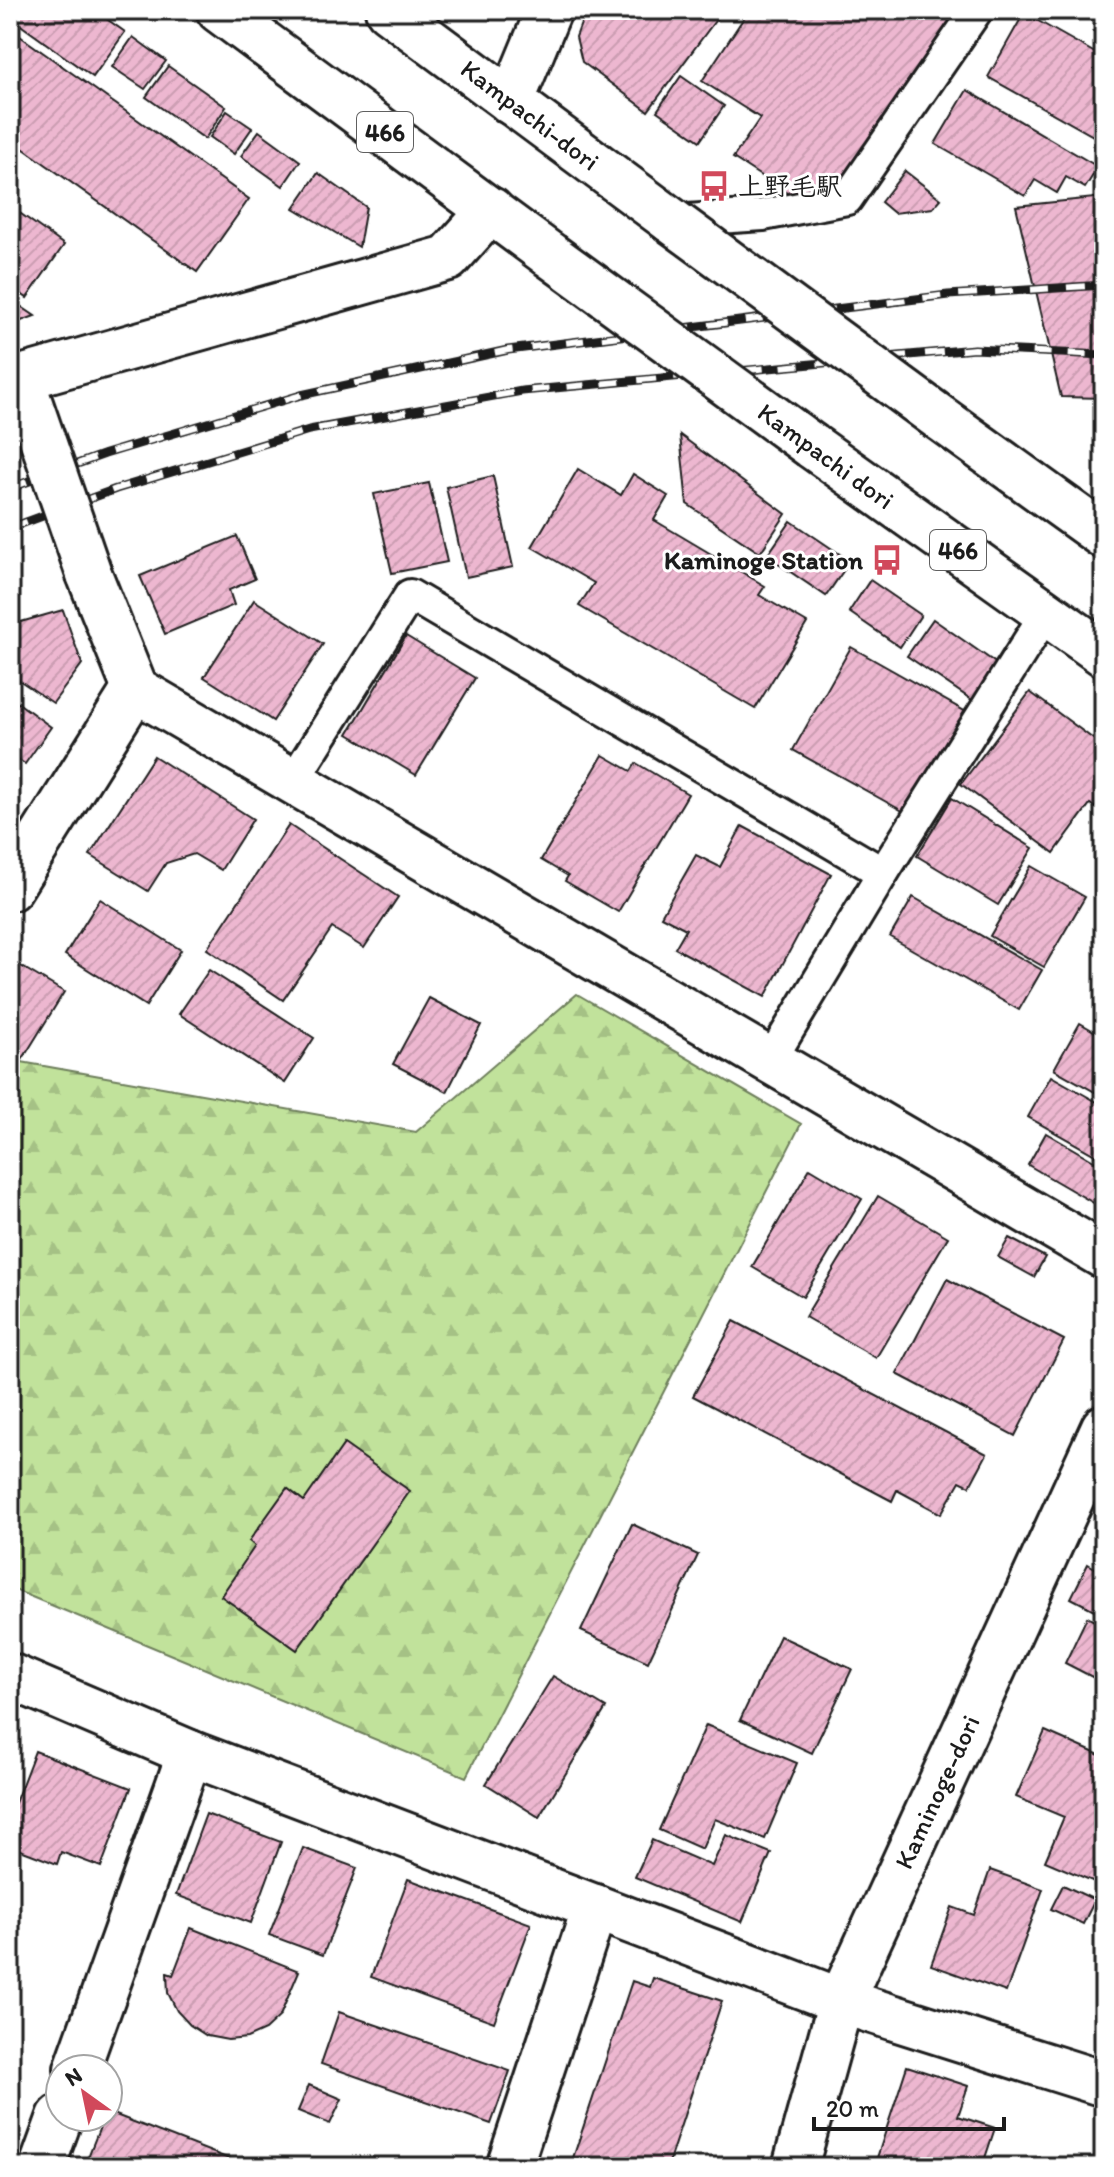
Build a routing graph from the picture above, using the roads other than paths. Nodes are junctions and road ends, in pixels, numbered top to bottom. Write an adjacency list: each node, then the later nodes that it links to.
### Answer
1 (219, 10): 6 (main road, 466)
2 (388, 10): 5 (main road, Kampachi-dori)
3 (549, 10): 5 (main road)
4 (977, 10): 7 (lane)
5 (511, 102): 7 (main road, Kampachi-dori)
6 (491, 210): 8 (main road); 10 (main road, Kampachi dori / 466, bridge)
7 (672, 221): 9 (main road, bridge)
8 (20, 387): 12 (main road, bridge)
9 (1104, 536)
10 (1046, 613): 11 (main road, Kampachi dori / 466); 14 (lane)
11 (1104, 654)
12 (135, 689): 13 (main road); 15 (main road)
13 (293, 781): 14 (lane); 16 (main road)
14 (883, 873): 16 (lane)
15 (10, 888)
16 (770, 1061): 17 (main road)
17 (1104, 1256)
18 (1104, 1427): 22 (main road, Kaminoge-dori)
19 (10, 1676): 20 (main road)
20 (190, 1753): 21 (main road); 23 (main road)
21 (595, 1907): 22 (main road); 27 (main road)
22 (841, 2001): 24 (main road); 28 (main road, Kaminoge-dori)
23 (83, 2053)
24 (1104, 2084)
25 (54, 2133): 26 (main road)
26 (42, 2167)
27 (509, 2167)
28 (795, 2167)

